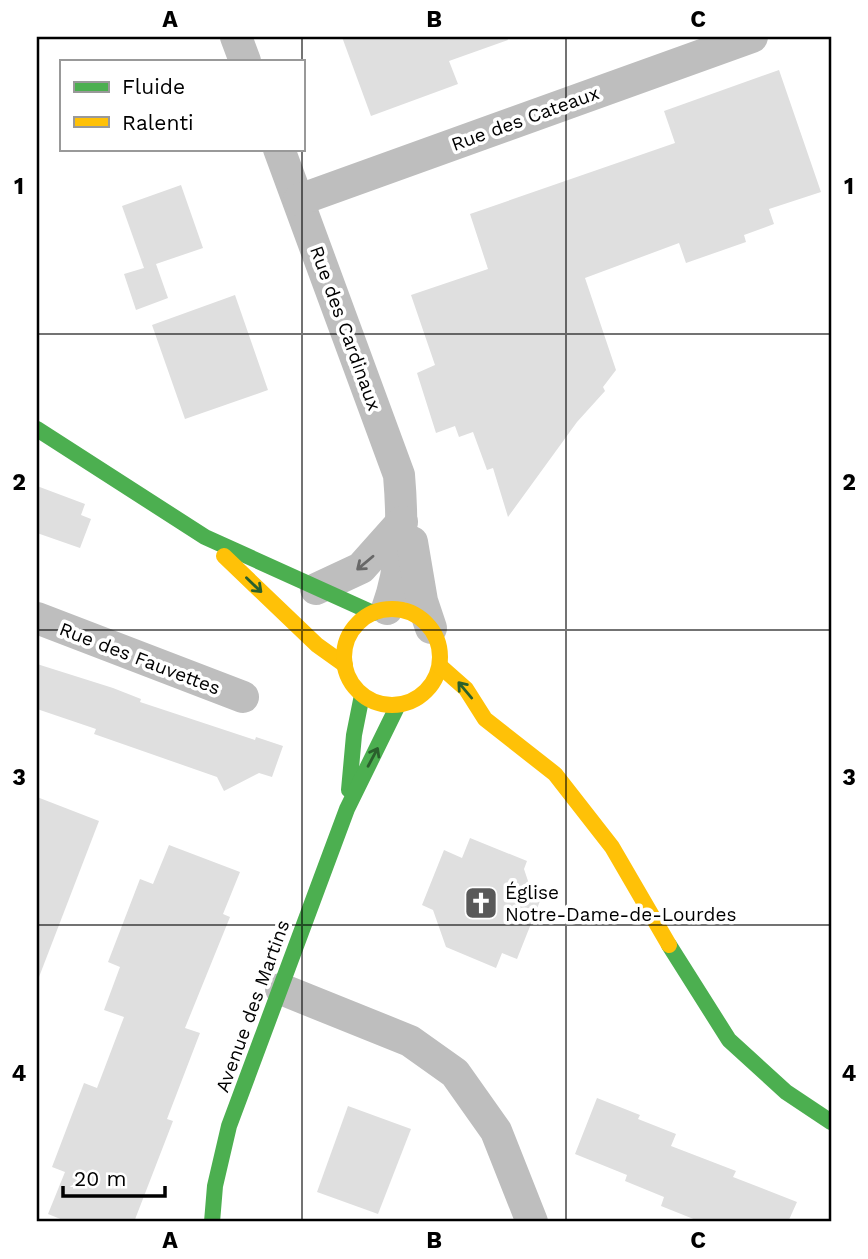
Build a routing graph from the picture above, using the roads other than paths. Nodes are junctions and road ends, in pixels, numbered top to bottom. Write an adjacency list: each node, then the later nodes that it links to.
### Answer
1 (236, 37): 3 (street)
2 (752, 37): 5 (street, Rue des Cateaux)
3 (245, 60)
4 (279, 150): 5 (street, Rue des Cardinaux)
5 (299, 200): 7 (street, Rue des Cardinaux)
6 (37, 429): 8 (main road)
7 (402, 516): 9 (street, one-way to 9); 10 (street, Rue des Cardinaux); 12 (street, Rue des Cardinaux)
8 (205, 537): 9 (main road); 13 (main road, one-way to 13)
9 (316, 589): 10 (main road)
10 (380, 611): 12 (main road); 13 (main road)
11 (37, 618): 16 (street, Rue des Fauvettes)
12 (431, 628): 14 (main road)
13 (345, 665): 15 (main road)
14 (440, 666): 17 (main road); 21 (main road, one-way to 14)
15 (362, 695): 18 (main road); 22 (main road, Avenue des Martins)
16 (243, 697)
17 (418, 698): 18 (main road); 19 (main road)
18 (398, 705): 22 (main road, Avenue des Martins, one-way to 18)
19 (441, 706)
20 (464, 713): 21 (main road)
21 (485, 719): 24 (main road)
22 (347, 809): 23 (main road, Avenue des Martins)
23 (281, 989): 25 (main road, Avenue des Martins); 26 (street)
24 (831, 1122)
25 (212, 1222)
26 (532, 1222)

